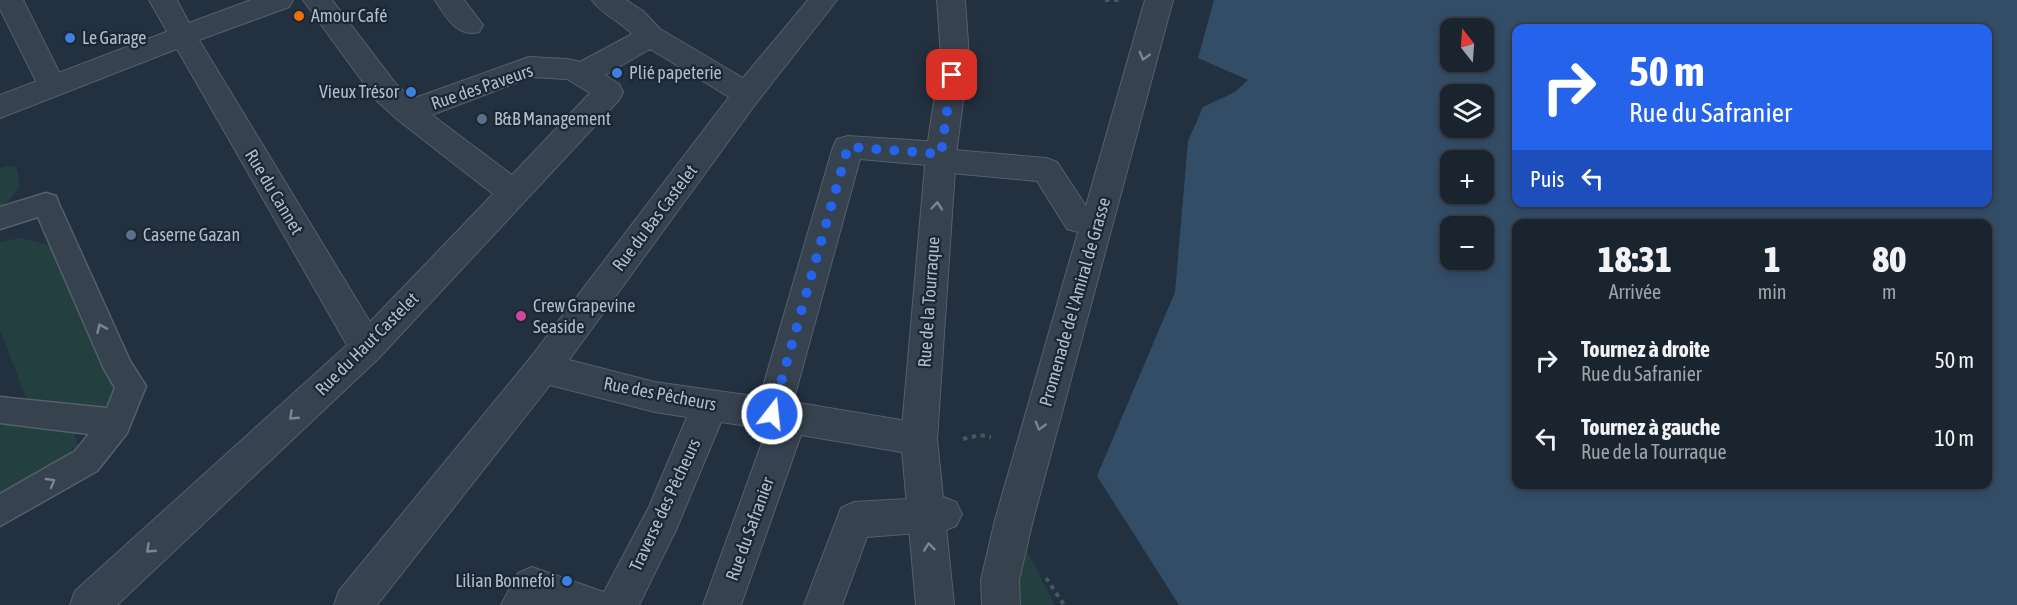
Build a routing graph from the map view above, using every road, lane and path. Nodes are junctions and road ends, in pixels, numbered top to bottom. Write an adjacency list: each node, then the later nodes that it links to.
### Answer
1 (9, 0): 14 (street)
2 (163, 0): 11 (street, Rue du Cannet)
3 (279, 0): 11 (street)
4 (317, 0): 17 (street)
5 (449, 0): 10 (street)
6 (606, 0): 12 (street)
7 (823, 0): 15 (street, Rue du Bas Castelet)
8 (951, 0): 18 (street, Rue de la Tourraque)
9 (1146, 0): 39 (street, Promenade de l'Amiral de Grasse, one-way to 39)
10 (469, 25)
11 (182, 36): 14 (street); 22 (street, Rue du Cannet)
12 (650, 36): 13 (street); 15 (street)
13 (583, 74): 17 (street, Rue des Paveurs); 19 (street, Rue du Haut Castelet)
14 (52, 87): 16 (street)
15 (747, 94): 23 (street, Rue du Bas Castelet)
16 (0, 106)
17 (408, 112): 19 (street)
18 (940, 157): 21 (street); 26 (street, Rue du Safranier); 28 (street, Rue de la Tourraque, one-way to 18)
19 (513, 193): 22 (street, Rue du Haut Castelet)
20 (0, 218): 27 (lane, one-way to 20)
21 (1078, 220)
22 (367, 348): 31 (street, Rue du Haut Castelet, one-way to 31)
23 (543, 368): 24 (street, Rue des Pêcheurs); 32 (street, Rue du Bas Castelet)
24 (710, 405): 26 (street, Rue des Pêcheurs); 35 (street, Traverse des Pêcheurs)
25 (0, 410): 27 (lane)
26 (780, 416): 28 (street, Rue des Pêcheurs); 36 (street, Rue du Safranier)
27 (116, 423): 29 (lane, one-way to 27)
28 (919, 440): 30 (street, Rue de la Tourraque)
29 (0, 511)
30 (934, 515): 37 (street); 38 (street, Rue de la Tourraque, one-way to 30)
31 (89, 605)
32 (353, 605)
33 (520, 605): 34 (street)
34 (590, 605)
35 (618, 605)
36 (722, 605)
37 (822, 605)
38 (934, 605)
39 (1001, 605)

